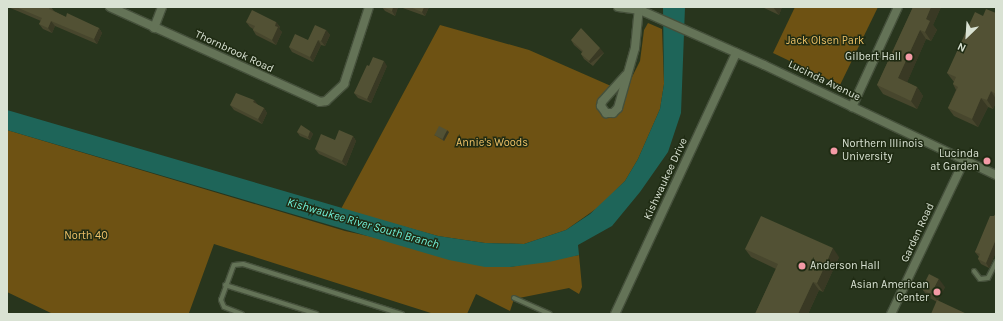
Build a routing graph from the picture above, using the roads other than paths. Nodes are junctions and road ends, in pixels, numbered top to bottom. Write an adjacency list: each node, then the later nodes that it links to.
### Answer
1 (110, 7): 7 (street, Thornbrook Road)
2 (162, 7): 7 (street)
3 (369, 7): 7 (street, Thornbrook Road)
4 (618, 7): 6 (street, Lucinda Avenue)
5 (898, 7): 10 (street)
6 (639, 8): 8 (street, Lucinda Avenue); 9 (street)
7 (154, 28)
8 (736, 53): 10 (street, Lucinda Avenue); 21 (street, Kishwaukee Drive)
9 (626, 75)
10 (852, 107): 11 (street, Lucinda Avenue)
11 (964, 161): 12 (street, Lucinda Avenue); 22 (street, Garden Road)
12 (996, 175)
13 (996, 262): 14 (lane)
14 (974, 271)
15 (225, 285): 17 (lane); 18 (lane); 19 (lane)
16 (514, 298): 20 (lane)
17 (242, 314)
18 (317, 314)
19 (402, 314)
20 (550, 314)
21 (615, 314)
22 (892, 314)

